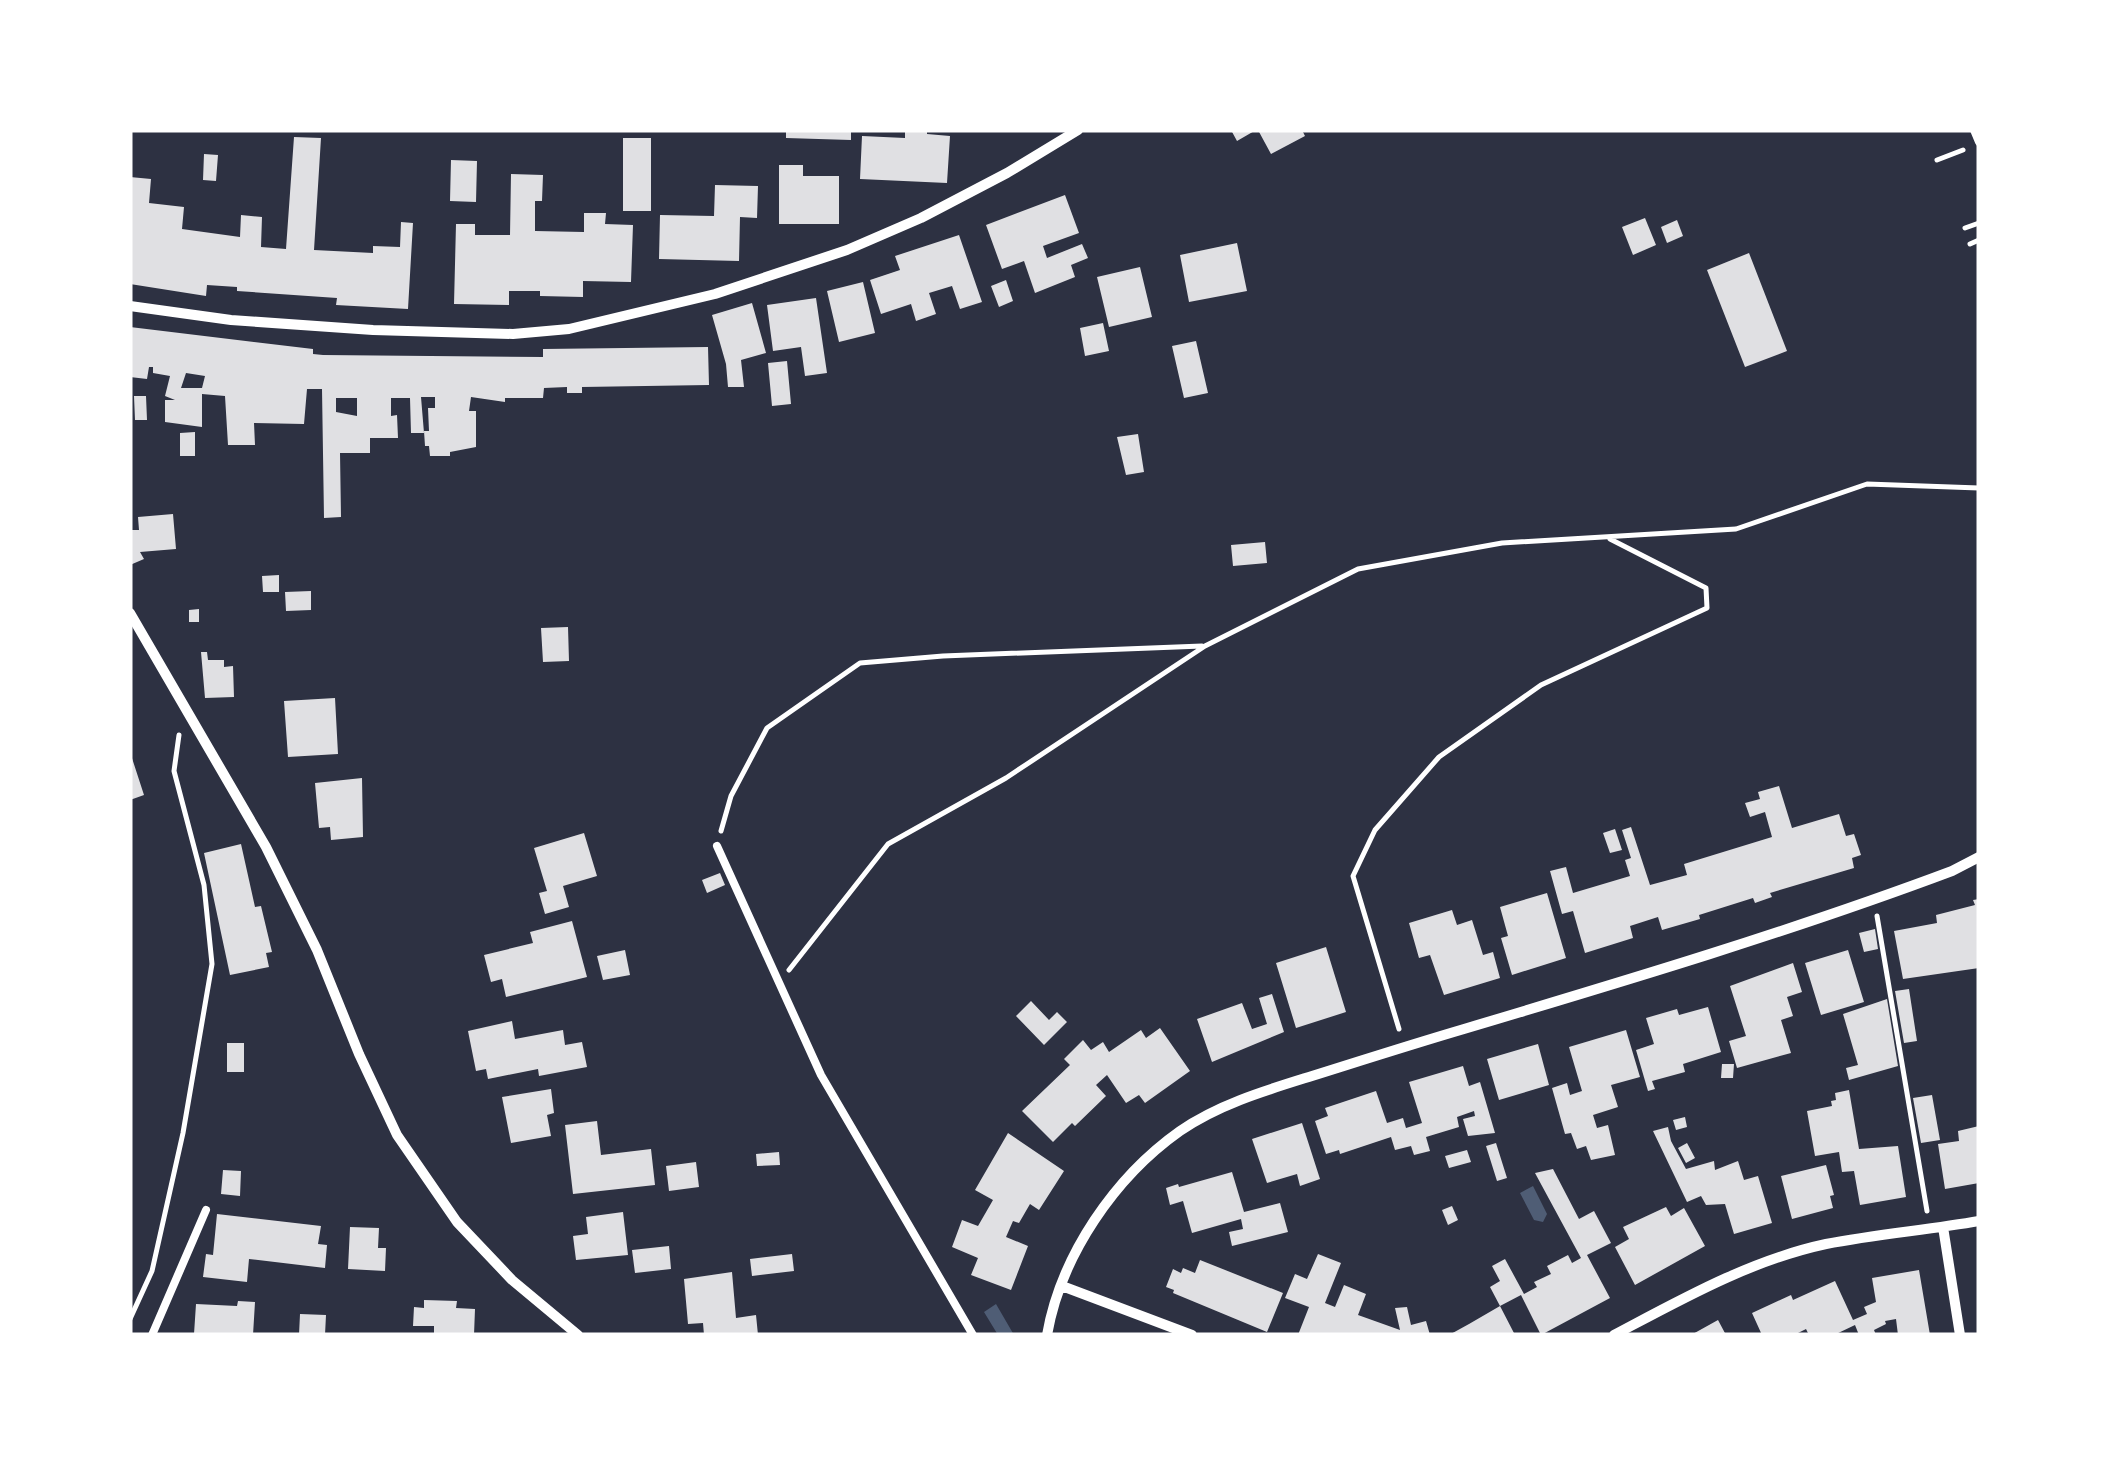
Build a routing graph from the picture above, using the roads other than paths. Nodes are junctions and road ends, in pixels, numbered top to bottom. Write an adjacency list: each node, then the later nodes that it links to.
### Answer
1 (1078, 130): 4 (street)
2 (1974, 130): 3 (lane)
3 (1979, 142)
4 (130, 306)
5 (130, 613): 13 (street)
6 (717, 846): 14 (lane)
7 (1979, 856): 11 (street)
8 (206, 1210): 12 (lane)
9 (1979, 1221): 10 (street)
10 (1936, 1228): 17 (street); 18 (street)
11 (1062, 1286): 15 (street); 16 (street)
12 (152, 1335)
13 (578, 1335)
14 (973, 1335)
15 (1046, 1335)
16 (1192, 1335)
17 (1614, 1335)
18 (1960, 1335)

